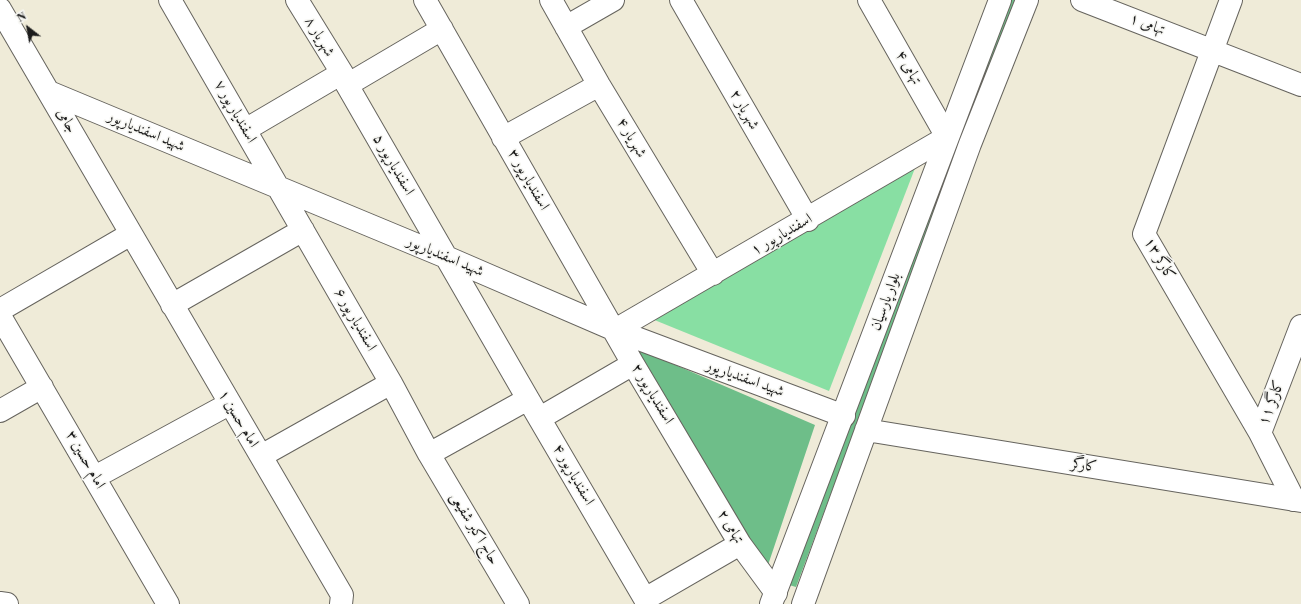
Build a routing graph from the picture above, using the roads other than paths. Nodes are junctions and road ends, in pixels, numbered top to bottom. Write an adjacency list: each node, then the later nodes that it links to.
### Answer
1 (170, 0): 22 (street, اسفندیار پور ۷)
2 (297, 0): 16 (street, شهریار ۸)
3 (425, 0): 14 (street, اسفندیارپور ۳)
4 (551, 0): 13 (street, شهریار ۴)
5 (613, 0): 13 (street)
6 (869, 0): 23 (street, تهامی ۴)
7 (1000, 0): 17 (street, بلوار پارسیان)
8 (1027, 0): 20 (street, بلوار پارسیان)
9 (1082, 0): 15 (street, تهامی ۱)
10 (1231, 0): 15 (street)
11 (688, 3): 29 (street, شهریار ۲)
12 (0, 8): 21 (street, جامی)
13 (566, 27): 18 (street, شهریار ۴)
14 (442, 29): 16 (street); 24 (street, اسفندیارپور ۳)
15 (1213, 51): 19 (street, تهامی ۱); 48 (street, کارگر ۱۳)
16 (344, 79): 22 (street); 32 (street, اسفندیارپور ۵)
17 (968, 84): 20 (street); 23 (street, بلوار پارسیان)
18 (599, 85): 24 (street); 33 (street, شهریار ۴)
19 (1301, 85)
20 (991, 90): 25 (street, بلوار پارسیان)
21 (49, 92): 27 (street, شهید اسفندیارپور); 31 (street, جامی)
22 (245, 130): 27 (street, اسفندیار پور ۷)
23 (947, 137): 25 (street); 26 (street, بلوار پارسیان); 29 (street, اسفندیارپور ۱)
24 (503, 138): 38 (street, اسفندیارپور ۳)
25 (970, 144): 28 (street, بلوار پارسیان)
26 (928, 186): 28 (street); 45 (street, بلوار پارسیان)
27 (278, 188): 30 (street, اسفندیار پور ۶); 32 (street, شهید اسفندیارپور)
28 (952, 194): 47 (street, بلوار پارسیان)
29 (808, 220): 33 (street, اسفندیارپور ۱)
30 (303, 230): 34 (street); 40 (street, اسفندیار پور ۶)
31 (131, 234): 34 (street, امام حسین ۱); 35 (street)
32 (446, 257): 38 (street, شهید اسفندیارپور); 42 (street, اسفندیارپور ۴)
33 (713, 274): 38 (street, اسفندیارپور ۱)
34 (172, 306): 43 (street, امام حسین ۱)
35 (0, 310)
36 (0, 316): 41 (street, امام حسین ۳)
37 (1301, 326): 48 (street, کارگر ۱۱)
38 (615, 330): 39 (street, اسفندیارپور ۲); 45 (street, شهید اسفندیارپور)
39 (633, 364): 46 (street); 51 (street, اسفندیارپور ۲)
40 (391, 383): 49 (street, اسفندیار پور ۶); 50 (street)
41 (42, 387): 44 (street); 52 (street, امام حسین ۳)
42 (528, 399): 46 (street, اسفندیارپور ۴); 49 (street)
43 (229, 404): 50 (street, امام حسین ۱); 52 (street)
44 (0, 411)
45 (844, 416): 55 (street, بلوار پارسیان)
46 (540, 418): 54 (street, اسفندیارپور ۴)
47 (866, 430): 53 (street, کارگر); 57 (street, بلوار پارسیان)
48 (1260, 433): 53 (street, کارگر ۱۱)
49 (429, 454): 61 (street, حاج اکبر شفیعی)
50 (261, 456): 60 (street, امام حسین ۱)
51 (689, 457): 54 (street, تهامی ۲)
52 (95, 477): 59 (street, امام حسین ۳)
53 (1297, 500)
54 (740, 544): 55 (street, تهامی ۲)
55 (773, 599): 57 (street)
56 (0, 603): 58 (street)
57 (803, 603)
58 (7, 604)
59 (168, 604)
60 (341, 604)
61 (518, 604)

